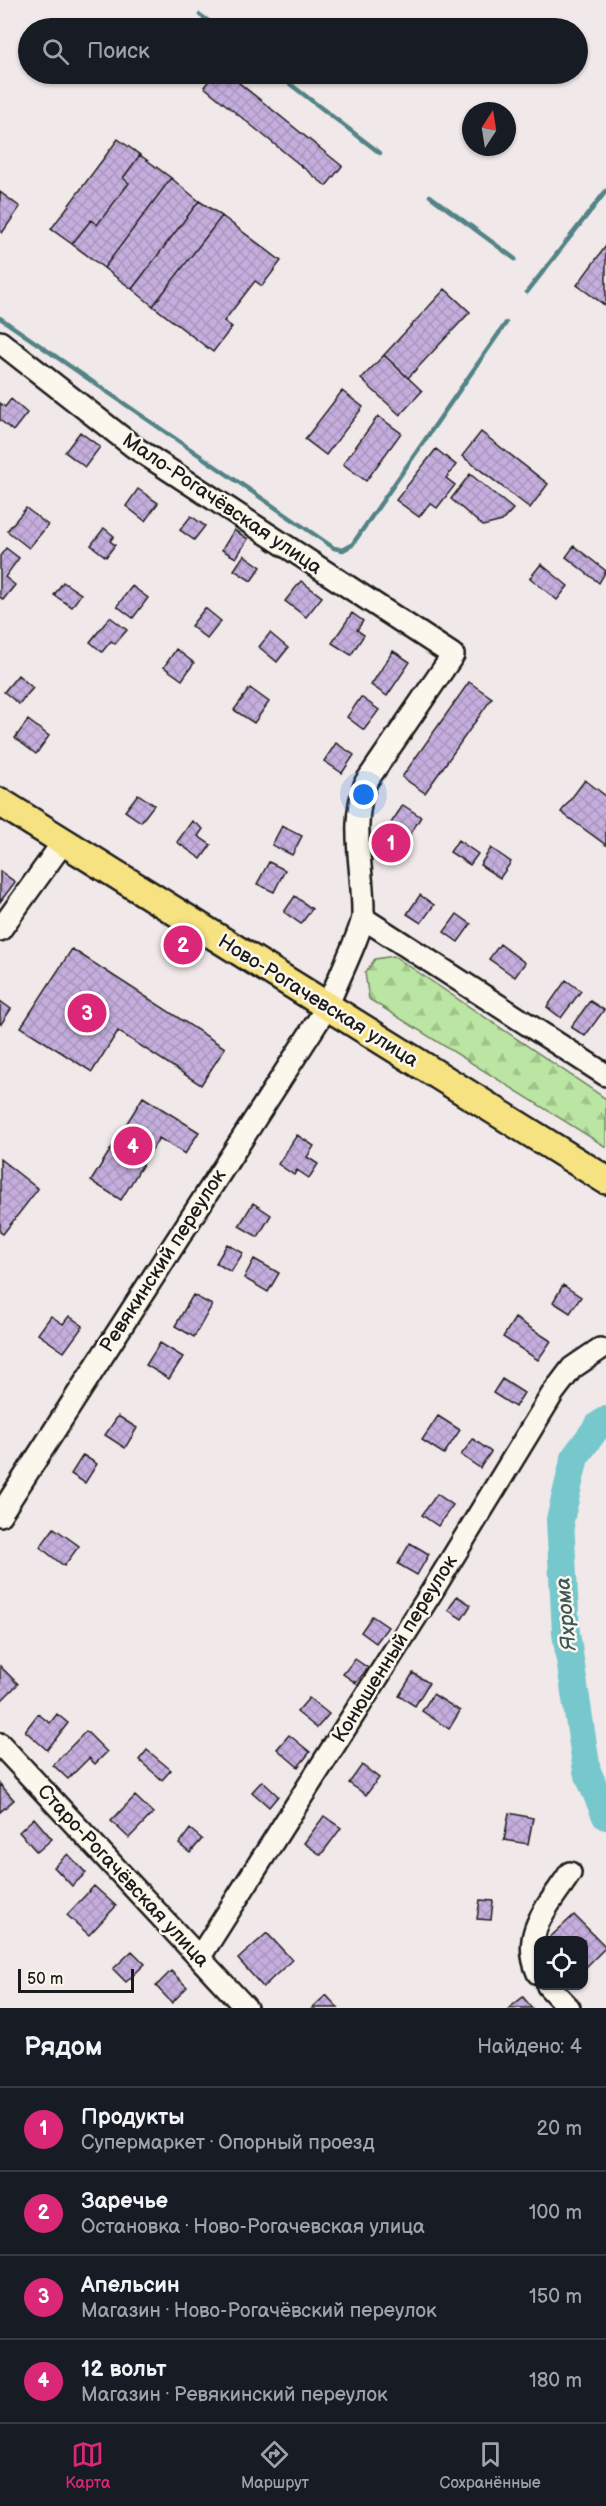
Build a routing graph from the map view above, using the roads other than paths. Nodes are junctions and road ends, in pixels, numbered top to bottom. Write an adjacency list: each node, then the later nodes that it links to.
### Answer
1 (0, 342): 4 (street, Мало-Рогачёвская улица)
2 (0, 802): 3 (main road, Ново-Рогачевская улица)
3 (64, 841): 5 (street); 6 (main road, Ново-Рогачевская улица)
4 (363, 918): 6 (street, Ревякинский переулок); 7 (street)
5 (0, 930)
6 (327, 1007): 8 (main road, Ново-Рогачевская улица); 10 (street, Ревякинский переулок)
7 (606, 1075)
8 (606, 1180)
9 (600, 1350): 13 (street, Конюшенный переулок)
10 (0, 1515)
11 (0, 1744): 13 (street, Старо-Рогачёвская улица)
12 (570, 1873): 14 (street)
13 (199, 1958): 16 (street, Старо-Рогачёвская улица)
14 (534, 1960)
15 (552, 1990): 17 (street)
16 (246, 2008)
17 (569, 2008)

